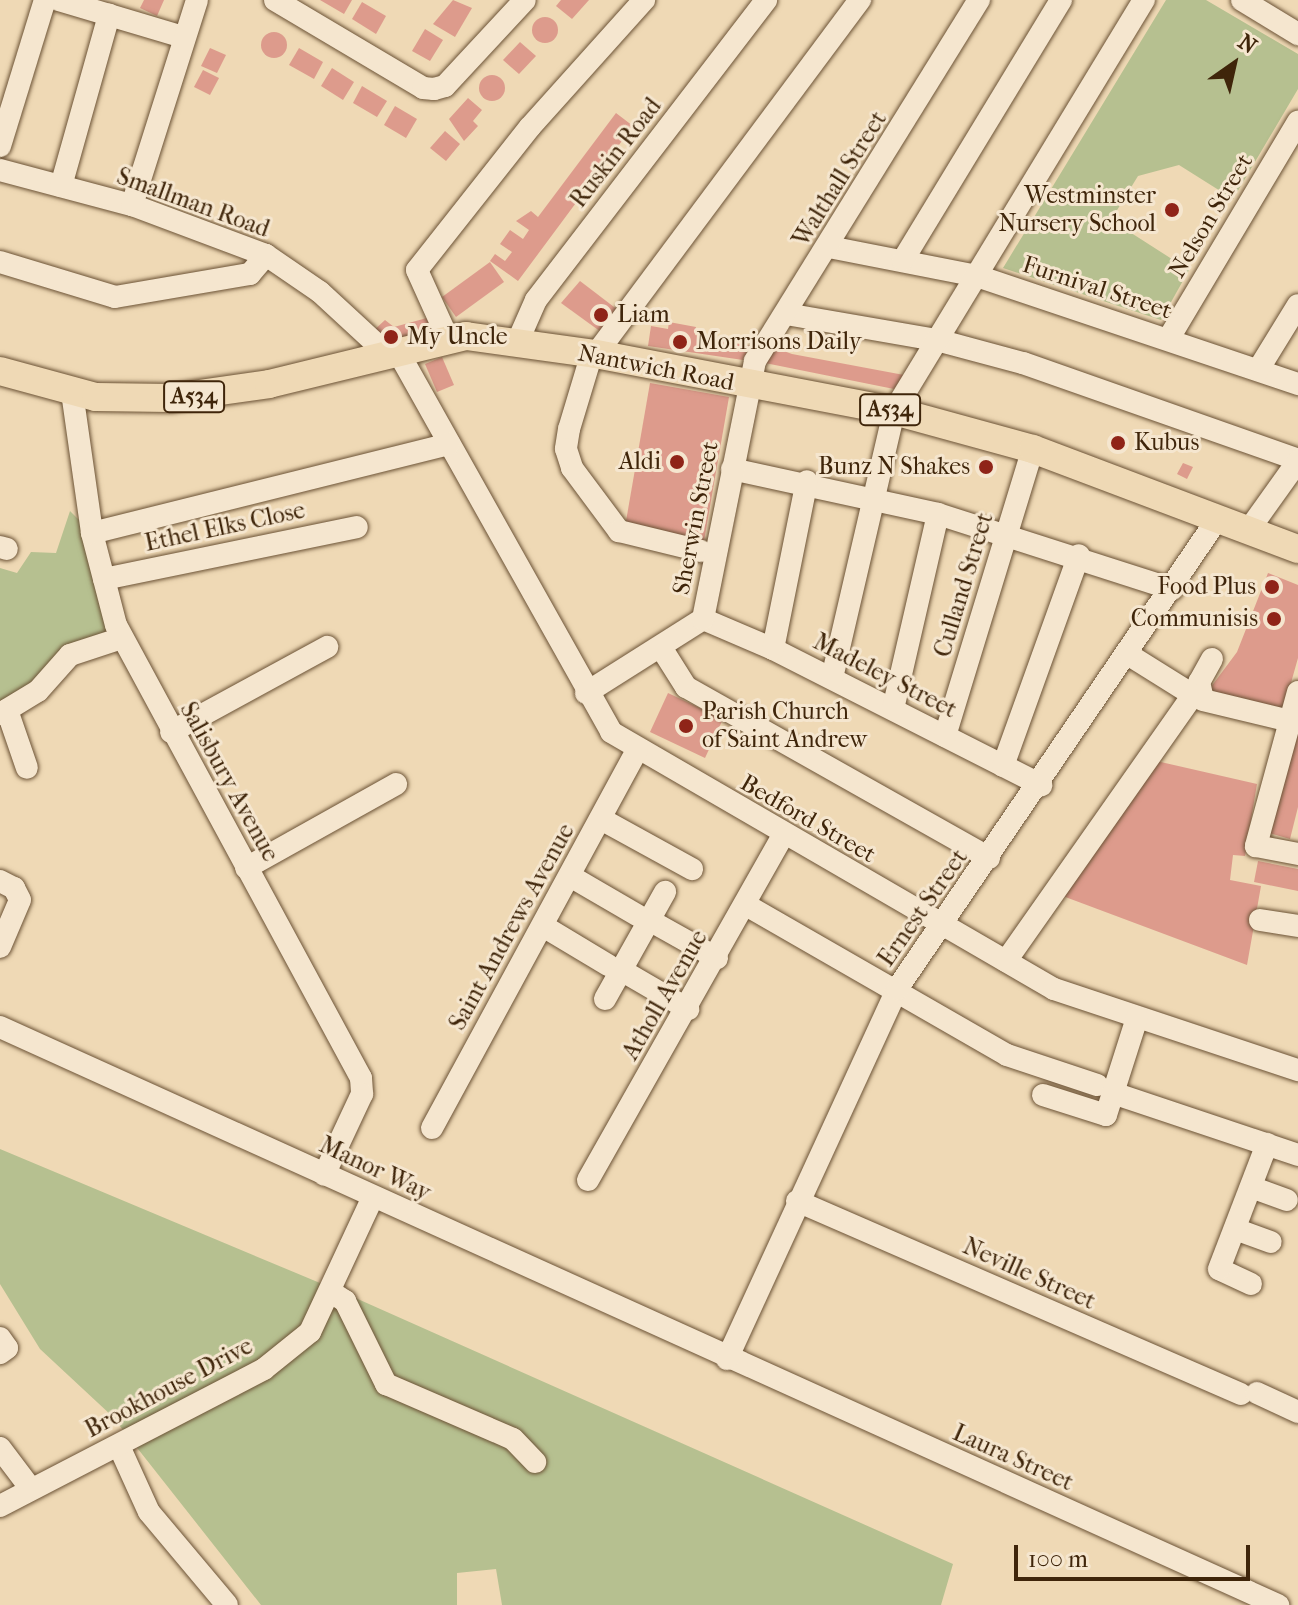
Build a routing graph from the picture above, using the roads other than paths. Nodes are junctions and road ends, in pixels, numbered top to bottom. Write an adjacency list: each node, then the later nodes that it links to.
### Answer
1 (45, 0): 17 (street)
2 (59, 0): 13 (street)
3 (197, 0): 15 (street)
4 (275, 0): 5 (street)
5 (525, 0)
6 (644, 0): 30 (street)
7 (766, 0): 31 (street, Ruskin Road)
8 (860, 0): 33 (street)
9 (979, 0): 21 (street, Walthall Street)
10 (1061, 0): 23 (street)
11 (1144, 0): 25 (street)
12 (1242, 0): 14 (street)
13 (109, 15): 15 (street); 19 (street)
14 (1298, 34)
15 (183, 37): 20 (street)
16 (1298, 122): 28 (street, Nelson Street)
17 (0, 146)
18 (0, 170): 19 (street, Smallman Road)
19 (61, 186): 20 (street, Smallman Road)
20 (132, 205): 22 (street, Smallman Road)
21 (829, 247): 23 (street, Furnival Street); 27 (street, Walthall Street)
22 (266, 255): 24 (street); 32 (street, Smallman Road)
23 (903, 260): 25 (street, Furnival Street)
24 (0, 262)
25 (977, 276): 28 (street, Furnival Street); 29 (street)
26 (1298, 305): 34 (street)
27 (786, 314): 29 (street); 37 (street, Walthall Street)
28 (1169, 338): 34 (street, Furnival Street)
29 (937, 340): 39 (street); 42 (street)
30 (449, 341): 31 (main road, Nantwich Road / A534); 32 (main road, Nantwich Road / A534)
31 (517, 343): 33 (main road, Nantwich Road / A534)
32 (392, 352): 38 (main road, Nantwich Road / A534); 40 (street, Bedford Street)
33 (594, 354): 37 (main road, Nantwich Road / A534); 53 (street)
34 (1258, 370): 36 (street, Furnival Street)
35 (0, 371): 38 (main road, Nantwich Road / A534)
36 (1298, 384)
37 (746, 385): 39 (main road, Nantwich Road / A534); 43 (street, Sherwin Street)
38 (72, 392): 50 (street, Salisbury Avenue)
39 (894, 411): 41 (main road, Nantwich Road / A534); 45 (street)
40 (449, 444): 50 (street); 66 (street, Bedford Street)
41 (1033, 449): 47 (main road, Nantwich Road / A534); 51 (street, Culland Street)
42 (1298, 461): 49 (street)
43 (732, 469): 44 (street); 57 (street, Sherwin Street)
44 (807, 481): 45 (street); 61 (street)
45 (874, 496): 46 (street); 64 (street)
46 (938, 514): 51 (street); 67 (street)
47 (1218, 518): 49 (main road, Nantwich Road / A534); 56 (street, Ernest Street)
48 (357, 527): 55 (street, Ethel Elks Close)
49 (1248, 531): 52 (main road, Nantwich Road / A534)
50 (92, 533): 55 (street, Salisbury Avenue)
51 (1007, 534): 54 (street); 71 (street, Culland Street)
52 (1298, 549)
53 (701, 551)
54 (1079, 555): 56 (street); 73 (street)
55 (104, 579): 58 (street, Salisbury Avenue)
56 (1172, 589): 62 (street, Ernest Street)
57 (703, 619): 60 (street, Sherwin Street); 61 (street, Madeley Street)
58 (122, 638): 68 (street); 70 (street, Salisbury Avenue)
59 (327, 647): 70 (street)
60 (662, 649): 66 (street, Sherwin Street); 80 (street)
61 (773, 649): 64 (street, Madeley Street)
62 (1129, 655): 76 (street, Ernest Street); 94 (street)
63 (1212, 659): 69 (street)
64 (832, 678): 67 (street, Madeley Street)
65 (1298, 692): 69 (street)
66 (586, 693): 72 (street, Bedford Street)
67 (893, 709): 71 (street, Madeley Street)
68 (4, 712): 74 (street)
69 (1290, 721): 79 (street)
70 (171, 732): 81 (street, Salisbury Avenue)
71 (945, 736): 73 (street, Madeley Street)
72 (637, 750): 77 (street, Saint Andrews Avenue); 78 (street, Bedford Street)
73 (1003, 766): 76 (street, Madeley Street)
74 (27, 768)
75 (396, 784): 81 (street)
76 (1041, 785): 80 (street, Ernest Street)
77 (601, 819): 82 (street); 83 (street, Saint Andrews Avenue)
78 (784, 834): 86 (street, Atholl Avenue); 90 (street, Bedford Street)
79 (1298, 854)
80 (989, 858): 90 (street, Ernest Street)
81 (246, 868): 107 (street, Salisbury Avenue)
82 (692, 869)
83 (570, 876): 87 (street); 89 (street, Saint Andrews Avenue)
84 (0, 881): 92 (street)
85 (659, 888): 87 (street)
86 (746, 905): 93 (street, Atholl Avenue); 96 (street)
87 (643, 917): 93 (street); 95 (street)
88 (1260, 920): 91 (street)
89 (543, 926): 95 (street); 104 (street, Saint Andrews Avenue)
90 (941, 926): 94 (street, Bedford Street); 96 (street, Ernest Street)
91 (1298, 926)
92 (0, 947)
93 (717, 958): 98 (street, Atholl Avenue)
94 (1006, 961): 99 (street, Bedford Street)
95 (615, 968): 97 (street); 98 (street)
96 (897, 989): 102 (street); 112 (street, Ernest Street)
97 (600, 994)
98 (688, 1009): 108 (street, Atholl Avenue)
99 (1137, 1018): 101 (street, Bedford Street); 102 (street)
100 (0, 1027): 107 (street, Manor Way)
101 (1298, 1070)
102 (1105, 1089): 103 (street); 105 (street)
103 (1043, 1095)
104 (432, 1128)
105 (1267, 1144): 106 (street); 109 (street)
106 (1298, 1155)
107 (324, 1175): 110 (street, Manor Way)
108 (588, 1180)
109 (1251, 1187): 111 (street); 113 (street)
110 (373, 1197): 116 (street, Brookhouse Drive); 119 (street, Manor Way)
111 (1287, 1200)
112 (797, 1201): 119 (street, Ernest Street); 120 (street, Neville Street)
113 (1235, 1229): 114 (street); 115 (street)
114 (1271, 1242)
115 (1251, 1284)
116 (331, 1292): 121 (street, Brookhouse Drive); 123 (street)
117 (0, 1338): 118 (street)
118 (0, 1353)
119 (727, 1359): 127 (street, Laura Street)
120 (1298, 1412)
121 (119, 1446): 124 (street, Brookhouse Drive); 126 (street)
122 (0, 1448): 124 (street)
123 (535, 1462)
124 (31, 1489): 125 (street, Brookhouse Drive)
125 (0, 1506)
126 (215, 1601)
127 (1278, 1605)

